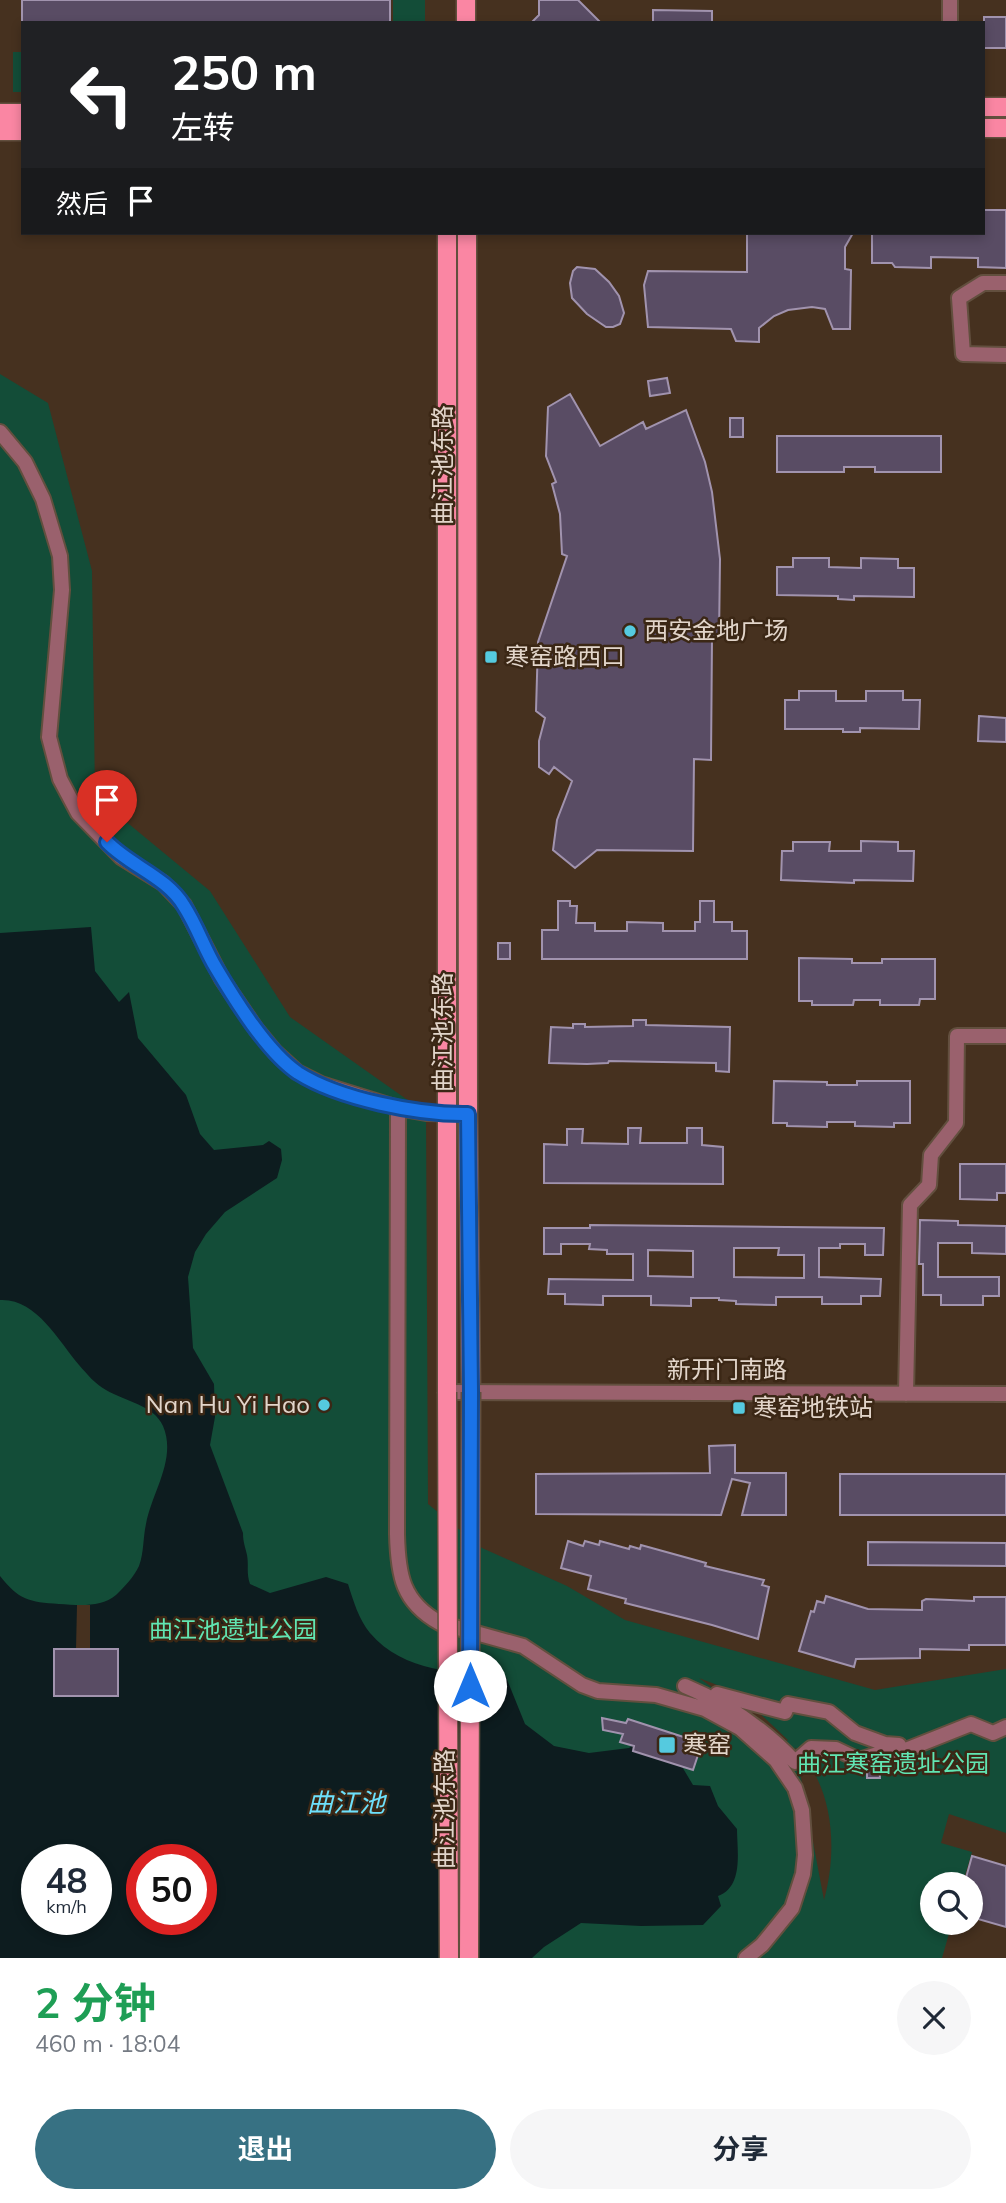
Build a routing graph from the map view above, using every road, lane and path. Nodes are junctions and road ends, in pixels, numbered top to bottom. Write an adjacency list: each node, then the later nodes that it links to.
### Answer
1 (466, 0): 3 (main road)
2 (950, 0): 4 (street)
3 (466, 21)
4 (950, 21)
5 (985, 107): 6 (main road)
6 (1006, 107)
7 (0, 113): 8 (main road)
8 (21, 113)
9 (985, 128): 10 (main road)
10 (1006, 128)
11 (0, 131): 12 (main road)
12 (21, 131)
13 (447, 235): 20 (main road, 曲江池东路)
14 (467, 235): 21 (main road, 曲江池东路)
15 (1006, 283): 16 (street)
16 (1006, 355)
17 (0, 432): 19 (street)
18 (1006, 1036): 24 (street)
19 (398, 1108): 20 (street); 30 (street)
20 (447, 1114): 21 (street); 22 (main road, 曲江池东路)
21 (468, 1114): 23 (main road, 曲江池东路)
22 (447, 1392): 23 (street, 新开门南路); 28 (main road, 曲江池东路, bridge)
23 (471, 1392): 24 (street, 新开门南路); 29 (main road, 曲江池东路, bridge)
24 (906, 1394): 25 (street, 新开门南路)
25 (1006, 1394)
26 (1006, 1717): 27 (street)
27 (1006, 1727)
28 (449, 1958)
29 (469, 1958)
30 (746, 1958)

